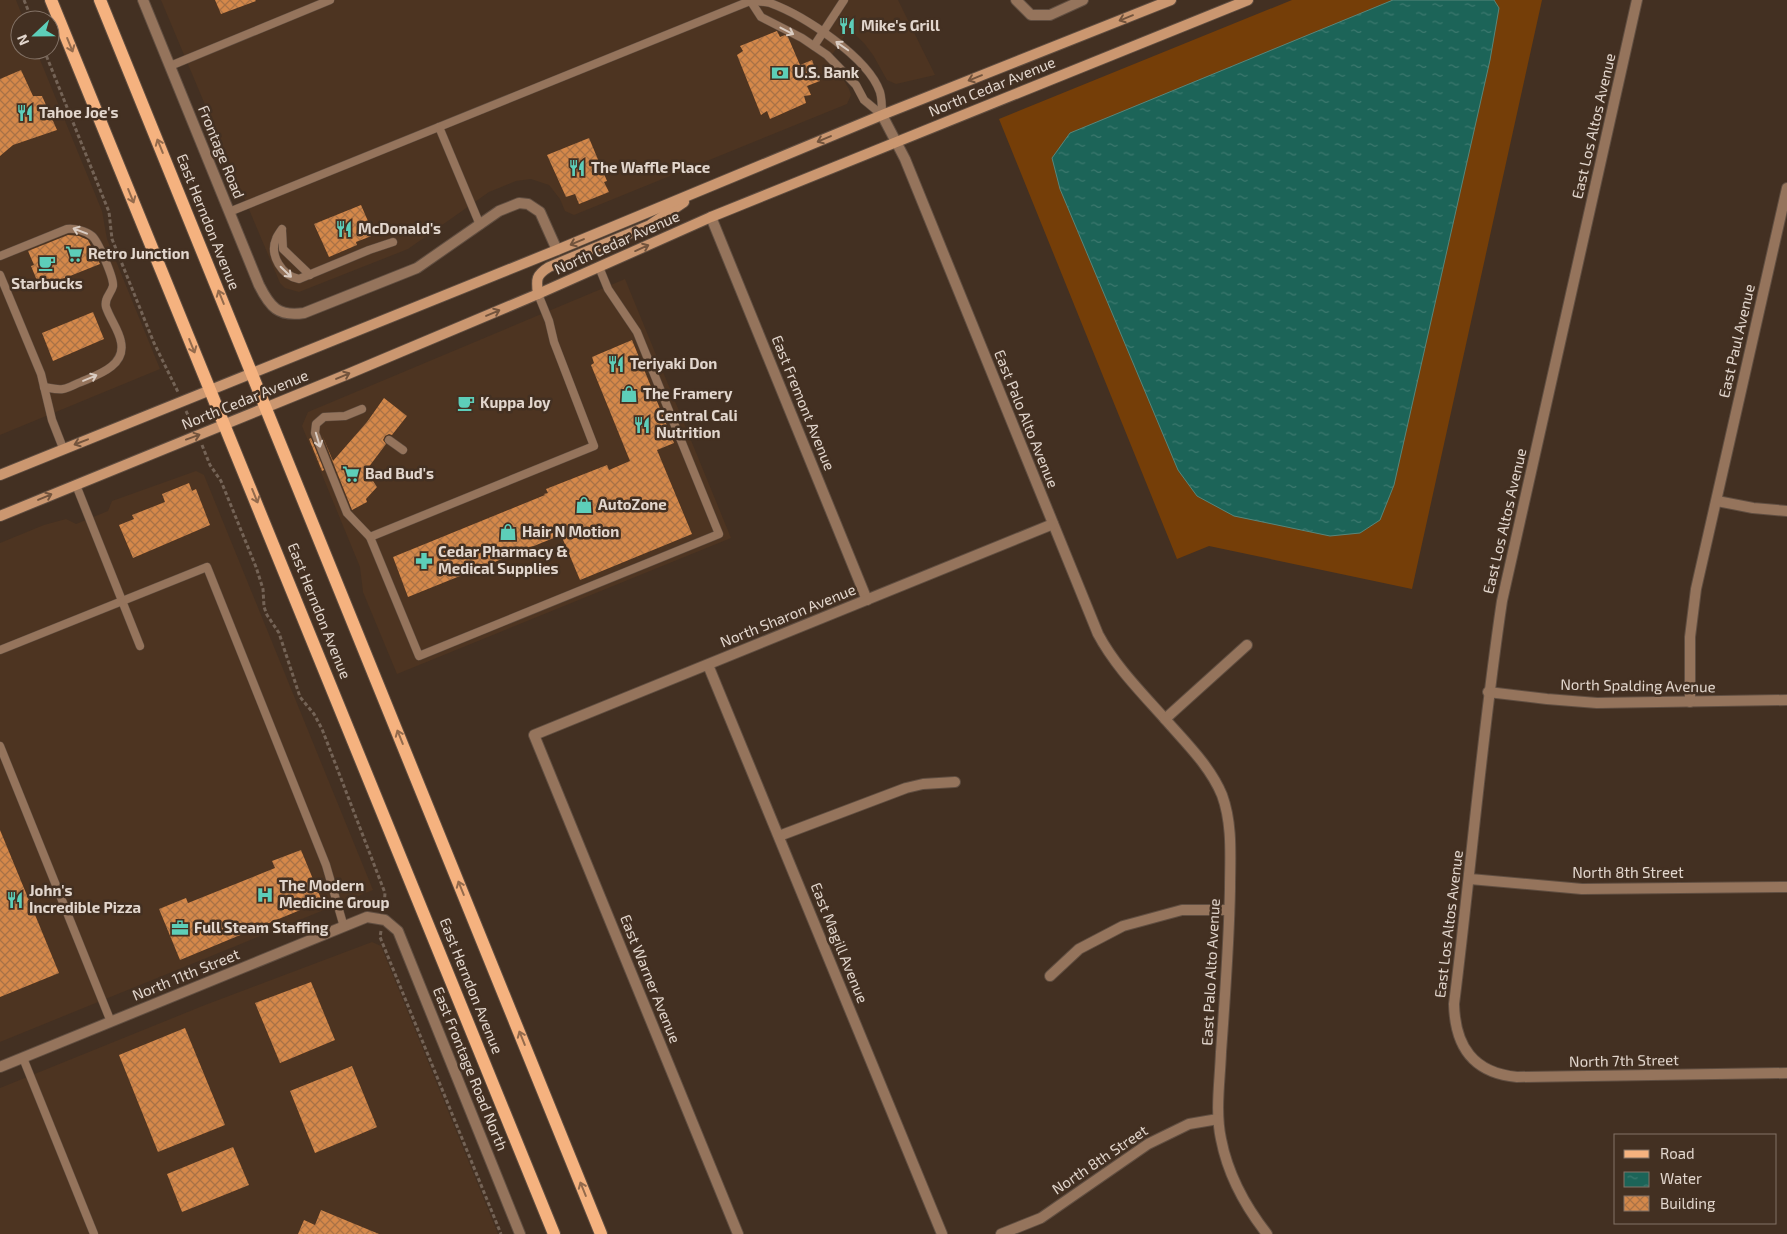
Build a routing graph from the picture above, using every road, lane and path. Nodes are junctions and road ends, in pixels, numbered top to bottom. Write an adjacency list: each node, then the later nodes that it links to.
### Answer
1 (51, 0): 34 (main road, East Herndon Avenue, one-way to 34)
2 (100, 0): 32 (main road, East Herndon Avenue, one-way to 2)
3 (143, 0): 16 (street, Frontage Road)
4 (330, 0): 16 (lane)
5 (844, 0): 13 (lane)
6 (1016, 0): 7 (street)
7 (1083, 0)
8 (1171, 0): 17 (main road, North Cedar Avenue, one-way to 17)
9 (1248, 0): 12 (main road, North Cedar Avenue)
10 (1637, 0): 56 (street, East Los Altos Avenue)
11 (750, 1): 13 (lane); 14 (lane, one-way to 14); 18 (lane)
12 (1226, 4): 19 (main road, North Cedar Avenue)
13 (823, 32): 14 (lane); 17 (lane, one-way to 13)
14 (814, 46): 17 (lane)
15 (48, 60): 35 (path)
16 (170, 66): 22 (street, Frontage Road)
17 (882, 115): 19 (street, East Palo Alto Avenue); 21 (main road, North Cedar Avenue, one-way to 21)
18 (439, 127): 22 (lane); 24 (lane)
19 (896, 142): 23 (main road, North Cedar Avenue); 48 (street, East Palo Alto Avenue)
20 (1787, 188): 45 (street, East Paul Avenue)
21 (704, 189): 26 (main road, North Cedar Avenue, one-way to 26); 31 (main road)
22 (229, 212): 24 (street, Frontage Road)
23 (711, 217): 28 (main road, North Cedar Avenue, one-way to 23); 50 (street, East Fremont Avenue)
24 (480, 225): 26 (street)
25 (393, 242): 29 (lane)
26 (557, 250): 32 (main road, North Cedar Avenue)
27 (0, 256): 33 (lane, one-way to 27)
28 (599, 268): 31 (main road, North Cedar Avenue); 49 (lane)
29 (310, 274): 29 (lane, one-way to 29)
30 (0, 275): 33 (lane)
31 (538, 294): 36 (main road, North Cedar Avenue, one-way to 31); 49 (lane)
32 (252, 374): 34 (main road, North Cedar Avenue); 36 (main road, East Herndon Avenue)
33 (44, 387): 41 (lane)
34 (211, 391): 35 (main road, North Cedar Avenue); 38 (main road, East Herndon Avenue)
35 (182, 402): 39 (path); 41 (main road, North Cedar Avenue, one-way to 41)
36 (266, 408): 38 (main road, North Cedar Avenue); 80 (main road, East Herndon Avenue, one-way to 36)
37 (362, 409): 49 (lane, one-way to 49)
38 (225, 425): 39 (main road, North Cedar Avenue); 79 (main road, East Herndon Avenue, one-way to 79)
39 (197, 436): 44 (main road, North Cedar Avenue, one-way to 39); 67 (path)
40 (389, 440): 42 (lane)
41 (63, 448): 43 (main road, North Cedar Avenue)
42 (403, 450)
43 (0, 475)
44 (76, 485): 47 (main road, North Cedar Avenue, one-way to 44); 51 (lane)
45 (1717, 501): 46 (street); 58 (street, East Paul Avenue)
46 (1787, 511)
47 (0, 516)
48 (1052, 524): 50 (street, North Sharon Avenue); 59 (street, East Palo Alto Avenue)
49 (370, 537)
50 (866, 600): 55 (street, North Sharon Avenue)
51 (122, 601): 53 (lane); 54 (lane); 68 (lane)
52 (1247, 645): 59 (street)
53 (140, 646)
54 (0, 650)
55 (708, 665): 60 (street, North Sharon Avenue); 63 (street, East Magill Avenue)
56 (1488, 692): 58 (street, North Spalding Avenue); 64 (street, East Los Altos Avenue)
57 (1787, 700): 58 (street, North Spalding Avenue)
58 (1690, 702)
59 (1165, 720): 66 (street, East Palo Alto Avenue)
60 (534, 735): 81 (street, East Warner Avenue)
61 (1, 752): 70 (lane)
62 (955, 782): 63 (street)
63 (779, 836): 82 (street, East Magill Avenue)
64 (1470, 879): 65 (street, North 8th Street); 71 (street, East Los Altos Avenue)
65 (1787, 887)
66 (1230, 910): 69 (street); 75 (street, East Palo Alto Avenue)
67 (384, 920): 68 (street, North 11th Street); 77 (path); 78 (street, East Frontage Road North)
68 (344, 927): 70 (street, North 11th Street)
69 (1050, 976)
70 (110, 1022): 72 (street, North 11th Street)
71 (1469, 1054): 74 (street, North 7th Street)
72 (23, 1058): 73 (street, North 11th Street); 76 (lane)
73 (0, 1068)
74 (1787, 1073)
75 (1218, 1119): 83 (street, North 8th Street); 84 (street, East Palo Alto Avenue)
76 (94, 1234)
77 (501, 1234)
78 (520, 1234)
79 (554, 1234)
80 (601, 1234)
81 (738, 1234)
82 (942, 1234)
83 (1001, 1234)
84 (1267, 1234)

